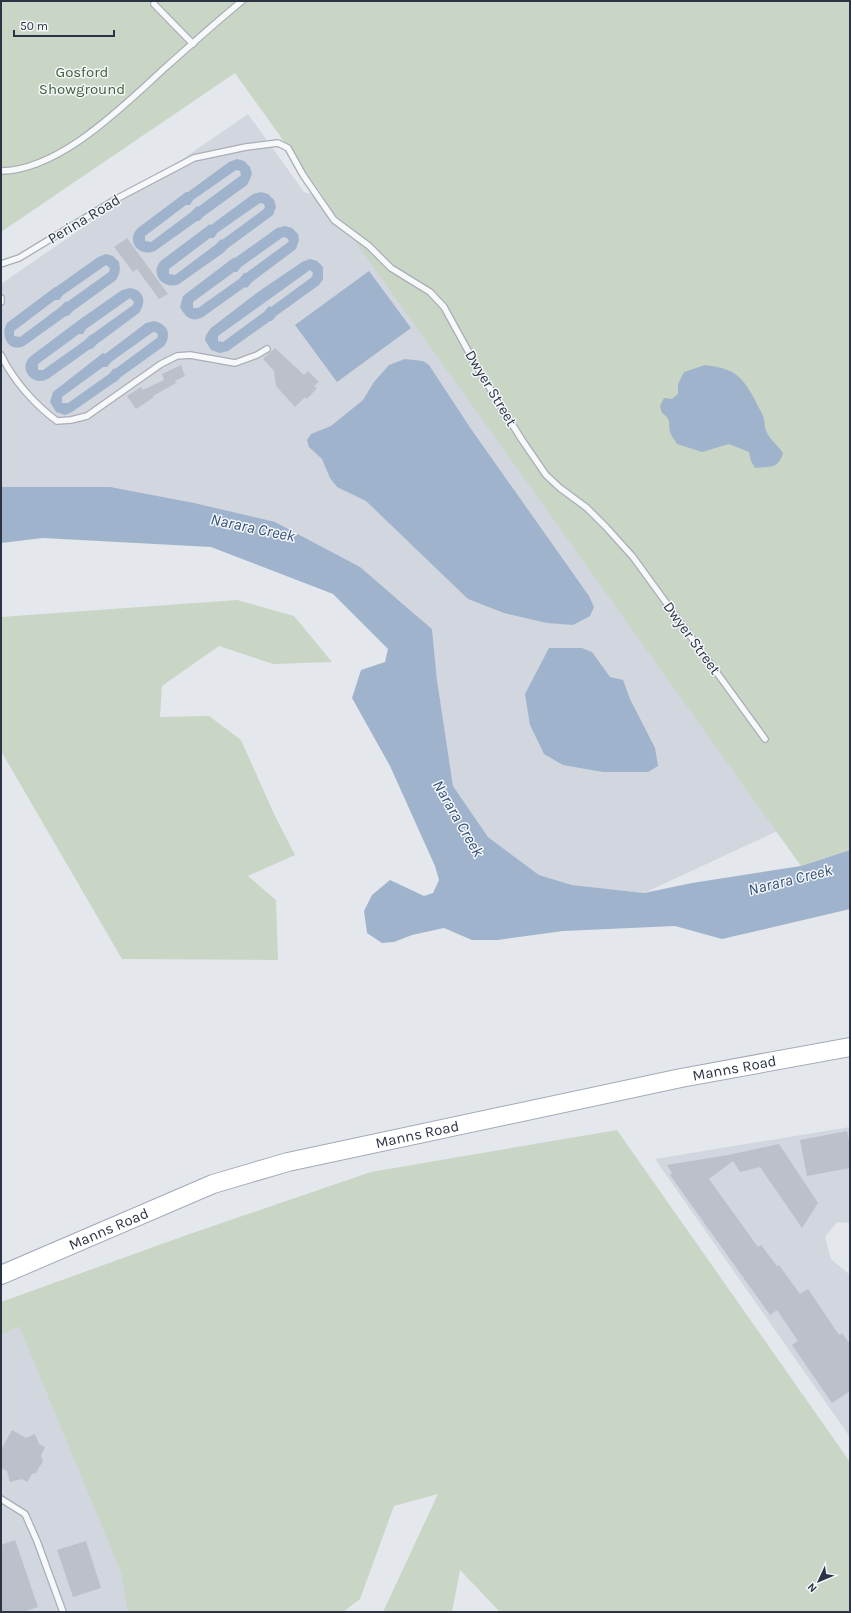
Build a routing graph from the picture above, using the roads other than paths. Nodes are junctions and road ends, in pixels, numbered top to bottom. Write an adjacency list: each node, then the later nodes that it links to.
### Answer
1 (242, 1): 3 (lane)
2 (154, 4): 3 (lane)
3 (193, 44): 4 (lane)
4 (1, 171)
5 (166, 172): 6 (lane, Perina Road); 11 (lane, Dwyer Street)
6 (1, 264)
7 (1, 298): 8 (lane)
8 (1, 302)
9 (267, 349): 10 (lane)
10 (1, 355)
11 (765, 739)
12 (850, 1047): 13 (main road, Manns Road)
13 (1, 1275)
14 (1, 1499): 15 (lane)
15 (63, 1612)

